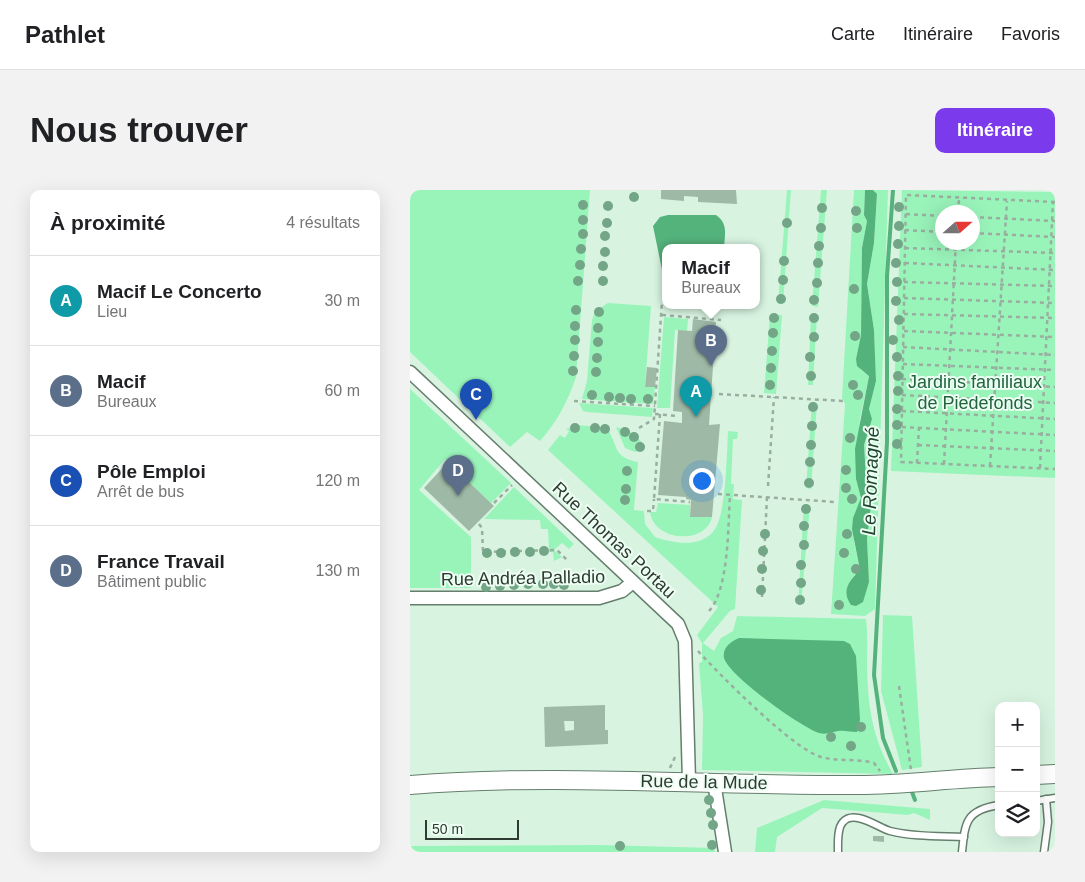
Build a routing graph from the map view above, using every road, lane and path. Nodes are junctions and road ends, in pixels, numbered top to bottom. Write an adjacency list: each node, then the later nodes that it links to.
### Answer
1 (959, 199): 2 (path); 4 (path); 5 (path)
2 (1007, 202): 3 (path); 8 (path)
3 (1054, 202): 9 (path)
4 (959, 205)
5 (906, 214): 6 (path); 10 (path)
6 (935, 216)
7 (980, 218): 8 (path)
8 (1006, 219): 9 (path); 13 (path)
9 (1054, 221): 14 (path)
10 (905, 230): 11 (path); 15 (path)
11 (935, 232)
12 (980, 233): 13 (path)
13 (1005, 234): 14 (path); 19 (path)
14 (1053, 237): 20 (path)
15 (905, 248): 16 (path); 22 (path)
16 (935, 249)
17 (956, 250): 23 (path)
18 (980, 250): 19 (path)
19 (1004, 251): 20 (path); 24 (path)
20 (1050, 253): 21 (path); 25 (path)
21 (1055, 253)
22 (905, 263): 23 (path); 27 (path)
23 (955, 265): 24 (path); 28 (path)
24 (1003, 267): 25 (path); 29 (path)
25 (1050, 270): 26 (path); 30 (path)
26 (1055, 270)
27 (904, 282): 28 (path); 32 (path)
28 (954, 283): 29 (path); 33 (path)
29 (1002, 284): 30 (path); 34 (path)
30 (1049, 285): 31 (path); 36 (path)
31 (1055, 286)
32 (904, 298): 33 (path); 38 (path)
33 (953, 299): 34 (path); 39 (path)
34 (1001, 300): 36 (path); 41 (path)
35 (662, 301): 40 (path)
36 (1048, 303): 37 (path); 42 (path)
37 (1055, 303)
38 (904, 314): 39 (path); 45 (path)
39 (952, 314): 41 (path); 46 (path)
40 (662, 315): 44 (path); 75 (path)
41 (1000, 316): 42 (path); 47 (path)
42 (1047, 318): 43 (path); 48 (path)
43 (1055, 318)
44 (721, 320)
45 (904, 331): 46 (path); 50 (path)
46 (952, 333): 47 (path); 51 (path)
47 (998, 335): 48 (path); 52 (path)
48 (1046, 337): 49 (path); 53 (path)
49 (1055, 337)
50 (903, 347): 51 (path); 55 (path)
51 (950, 350): 52 (path); 56 (path)
52 (998, 351): 53 (path); 57 (path)
53 (1046, 355): 54 (path); 58 (path)
54 (1055, 355)
55 (903, 364): 56 (path); 61 (path)
56 (950, 366): 57 (path); 62 (path)
57 (997, 368): 58 (path); 63 (path)
58 (1045, 369): 59 (path); 64 (path)
59 (1055, 370)
60 (410, 372): 113 (street, Rue Thomas Portau)
61 (902, 379): 62 (path); 67 (path)
62 (948, 382): 63 (path); 69 (path)
63 (996, 384): 64 (path); 70 (path)
64 (1044, 387): 65 (path); 73 (path)
65 (1055, 387)
66 (718, 394): 68 (path)
67 (902, 395): 69 (path); 76 (path)
68 (774, 396): 72 (path); 102 (path)
69 (948, 397): 70 (path); 77 (path)
70 (995, 400): 73 (path); 81 (path)
71 (574, 401): 75 (path)
72 (843, 401)
73 (1043, 403): 74 (path); 82 (path)
74 (1055, 403)
75 (655, 406): 78 (path)
76 (902, 411): 77 (path); 84 (path)
77 (947, 413): 81 (path); 87 (path)
78 (655, 414): 79 (path); 86 (path)
79 (660, 414): 80 (path); 106 (path)
80 (677, 416)
81 (994, 416): 82 (path); 88 (path)
82 (1042, 418): 83 (path); 89 (path)
83 (1055, 419)
84 (901, 427): 85 (path); 96 (path)
85 (919, 427): 87 (path); 91 (path)
86 (639, 428)
87 (946, 429): 88 (path); 92 (path)
88 (992, 431): 89 (path); 93 (path)
89 (1042, 434): 90 (path); 94 (path)
90 (1055, 435)
91 (918, 445): 92 (path); 96 (path)
92 (945, 447): 93 (path); 97 (path)
93 (991, 448): 94 (path); 98 (path)
94 (1041, 450): 95 (path); 99 (path)
95 (1055, 451)
96 (917, 463): 97 (path)
97 (944, 464): 98 (path)
98 (990, 466): 99 (path)
99 (1040, 468): 100 (path)
100 (1055, 469)
101 (515, 482): 109 (path)
102 (768, 486)
103 (718, 494): 104 (path)
104 (730, 495): 105 (path); 116 (path)
105 (767, 497): 108 (path); 114 (path)
106 (654, 499): 107 (path); 110 (path)
107 (690, 502)
108 (835, 502)
109 (494, 503)
110 (647, 511)
111 (479, 524): 112 (path)
112 (567, 560)
113 (633, 582): 115 (street, Rue Andréa Palladio); 117 (street, Rue Thomas Portau)
114 (762, 597)
115 (410, 598)
116 (709, 611)
117 (684, 635): 124 (street); 126 (path)
118 (899, 686): 127 (path)
119 (675, 749): 123 (path)
120 (1055, 774): 121 (street)
121 (1040, 775)
122 (995, 776): 127 (street, Rue de la Mude)
123 (668, 780): 124 (street, Rue de la Mude); 128 (street, Rue de la Mude)
124 (689, 781): 125 (street, Rue de la Mude)
125 (714, 782): 126 (street, Rue de la Mude); 134 (street)
126 (884, 784): 127 (street, Rue de la Mude)
127 (912, 784)
128 (410, 785)
129 (1055, 798): 130 (lane)
130 (1046, 799): 131 (lane); 137 (lane)
131 (1040, 800)
132 (995, 806): 133 (lane)
133 (964, 837): 135 (lane); 136 (lane)
134 (725, 852)
135 (838, 852)
136 (962, 852)
137 (1044, 852)

